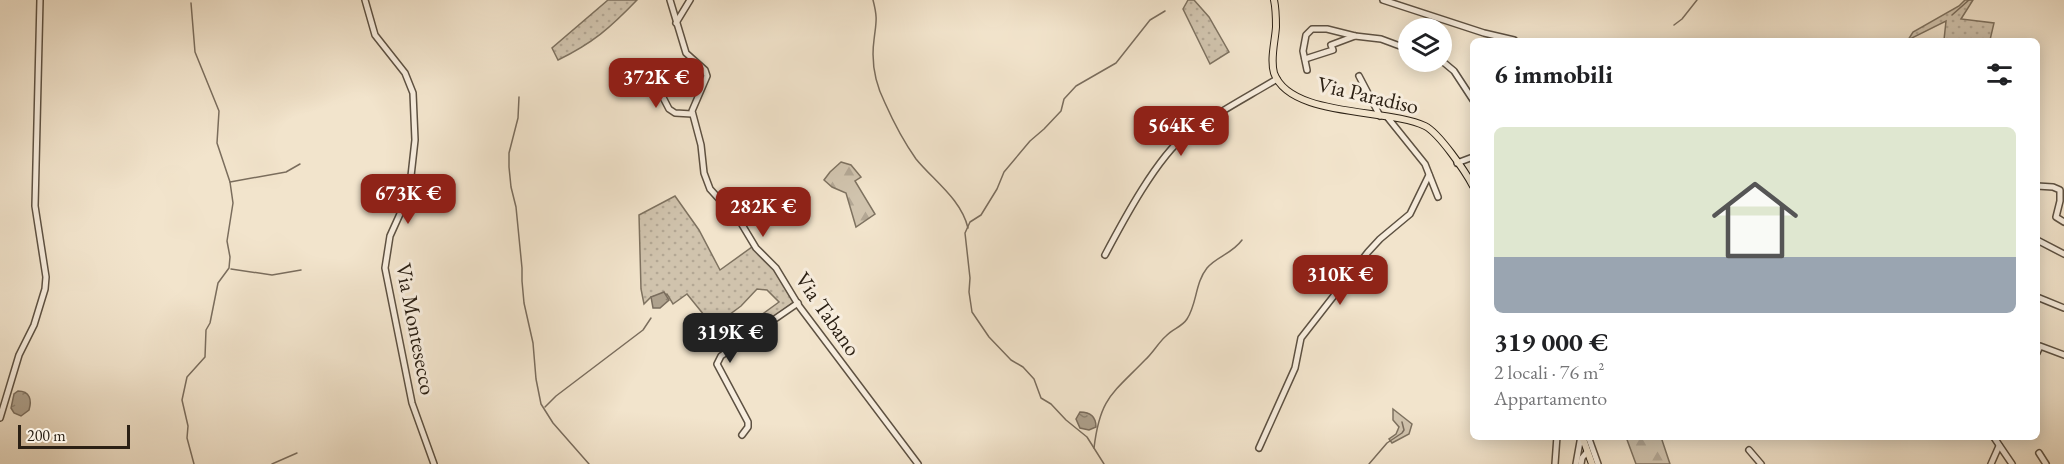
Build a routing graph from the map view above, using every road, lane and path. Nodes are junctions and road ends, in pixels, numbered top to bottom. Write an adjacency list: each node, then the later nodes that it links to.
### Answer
1 (40, 0): 36 (street)
2 (365, 0): 50 (street, Via Montesecco)
3 (670, 0): 7 (street)
4 (690, 0): 7 (street)
5 (1274, 0): 16 (main road)
6 (1383, 0): 9 (street)
7 (676, 23): 18 (street)
8 (1355, 36): 10 (street); 11 (street); 11 (street)
9 (1505, 38)
10 (1398, 45)
11 (1305, 58): 14 (street)
12 (642, 66): 18 (street)
13 (1452, 69): 17 (street)
14 (1307, 70)
15 (1359, 76): 19 (street)
16 (1277, 79): 19 (main road, Via Paradiso); 30 (street)
17 (1470, 95)
18 (692, 114): 32 (street, Via Tabano)
19 (1380, 116): 20 (main road, Via Paradiso)
20 (1388, 118): 22 (main road, Via Paradiso); 23 (street)
21 (1470, 158): 22 (street)
22 (1457, 163): 24 (main road, Via Paradiso)
23 (1429, 175): 26 (street); 45 (street)
24 (1470, 182)
25 (2040, 186): 27 (street)
26 (1437, 197)
27 (2064, 222)
28 (2040, 242): 29 (street)
29 (2064, 254)
30 (1105, 255)
31 (2040, 298): 33 (street)
32 (798, 303): 37 (street); 51 (street, Via Tabano)
33 (2064, 308)
34 (2040, 346): 35 (street)
35 (2064, 356)
36 (0, 418)
37 (742, 435)
38 (1557, 440): 52 (street)
39 (1580, 440): 49 (street)
40 (1582, 440): 47 (main road)
41 (1589, 440): 55 (street)
42 (1996, 440): 44 (street)
43 (2000, 440): 44 (street)
44 (1998, 444): 57 (street); 58 (street)
45 (1259, 448)
46 (1749, 450): 56 (street)
47 (1587, 452): 49 (street); 54 (street); 55 (main road)
48 (2039, 453): 59 (street)
49 (1578, 455): 53 (street)
50 (434, 464)
51 (918, 464)
52 (1556, 464)
53 (1576, 464)
54 (1581, 464): 55 (street)
55 (1594, 464)
56 (1761, 464)
57 (1991, 464)
58 (2012, 464)
59 (2046, 464)

